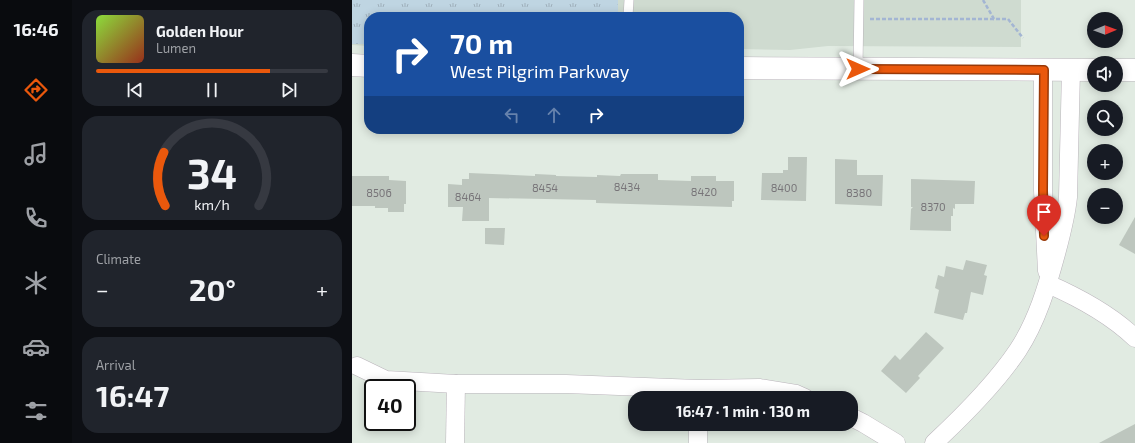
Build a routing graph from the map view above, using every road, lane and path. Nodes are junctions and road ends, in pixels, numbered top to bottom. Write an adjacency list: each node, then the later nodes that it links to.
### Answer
1 (629, 0): 4 (lane)
2 (859, 0): 5 (lane)
3 (983, 0): 6 (path)
4 (628, 12)
5 (859, 19): 6 (path); 11 (lane)
6 (994, 19): 7 (path)
7 (1023, 38)
8 (352, 65): 9 (street)
9 (364, 66)
10 (744, 68): 11 (street)
11 (858, 69): 12 (street)
12 (1044, 70): 13 (street); 17 (street)
13 (1070, 70): 14 (street); 17 (street)
14 (1087, 70)
15 (1123, 70): 16 (street)
16 (1135, 70)
17 (1048, 284): 18 (street); 29 (street)
18 (1135, 338)
19 (357, 366): 20 (street)
20 (456, 384): 21 (street); 26 (street)
21 (669, 391)
22 (722, 391): 23 (street)
23 (778, 391)
24 (858, 420): 28 (street)
25 (698, 431): 27 (street)
26 (455, 443)
27 (698, 443)
28 (896, 443)
29 (934, 443)

